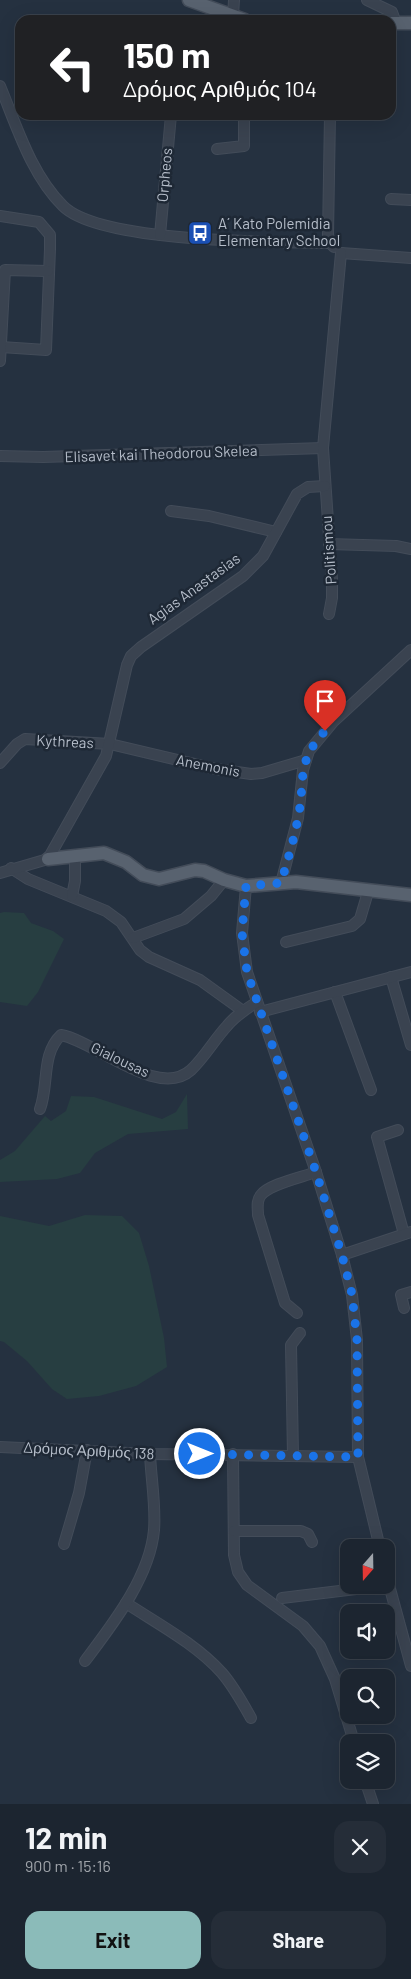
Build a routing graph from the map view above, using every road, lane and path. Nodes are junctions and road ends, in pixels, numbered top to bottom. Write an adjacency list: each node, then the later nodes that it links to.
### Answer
1 (188, 0): 4 (main road)
2 (234, 0): 5 (street)
3 (367, 0): 6 (street)
4 (230, 15)
5 (238, 15)
6 (392, 15)
7 (411, 22): 8 (main road)
8 (396, 23)
9 (0, 86): 17 (street)
10 (170, 120): 17 (street, Orpheos)
11 (244, 120): 13 (street)
12 (330, 120): 18 (street)
13 (217, 149)
14 (391, 199): 15 (street)
15 (411, 200)
16 (0, 216): 21 (street)
17 (160, 235): 18 (street)
18 (330, 243): 19 (street)
19 (340, 253): 20 (street); 24 (street)
20 (411, 258)
21 (48, 271): 22 (street); 22 (street)
22 (1, 347): 23 (street)
23 (0, 361)
24 (323, 448): 25 (street, Elisavet kai Theodorou Skelea); 26 (street)
25 (0, 456)
26 (325, 486): 28 (street, Agias Anastasias); 29 (street, Politismou)
27 (171, 511): 28 (street)
28 (276, 532): 33 (street, Agias Anastasias)
29 (329, 544): 30 (street); 31 (street, Politismou)
30 (411, 549)
31 (329, 614)
32 (411, 650): 34 (street)
33 (110, 744): 34 (street, Anemonis); 35 (street, Kythreas); 37 (street, Agias Anastasias)
34 (306, 760): 41 (street)
35 (0, 763)
36 (75, 856): 37 (main road); 40 (main road); 45 (street)
37 (48, 859): 38 (street)
38 (11, 868): 39 (street); 45 (street)
39 (0, 873)
40 (224, 880): 42 (main road); 46 (street)
41 (281, 883): 42 (main road); 43 (main road)
42 (246, 886): 51 (street)
43 (368, 892): 44 (main road); 47 (street)
44 (411, 895)
45 (72, 896): 46 (street)
46 (133, 938): 52 (street)
47 (286, 942)
48 (411, 972): 49 (street, Gialousas)
49 (391, 977): 50 (street, Gialousas); 53 (street)
50 (335, 992): 51 (street, Gialousas); 54 (street)
51 (258, 1007): 52 (street, Gialousas); 57 (street)
52 (243, 1011): 55 (street, Gialousas)
53 (411, 1045)
54 (371, 1090)
55 (40, 1109)
56 (398, 1130): 58 (street)
57 (316, 1172): 59 (street); 62 (street)
58 (408, 1233): 59 (street)
59 (342, 1255): 69 (street)
60 (411, 1292): 61 (street)
61 (404, 1308)
62 (297, 1312)
63 (300, 1334): 68 (street)
64 (0, 1447): 65 (street, Δρόμος Αριθμός 138)
65 (87, 1450): 66 (street, Δρόμος Αριθμός 138); 73 (street)
66 (150, 1454): 67 (street, Δρόμος Αριθμός 138); 77 (street)
67 (233, 1454): 68 (street, Δρόμος Αριθμός 138); 70 (street)
68 (293, 1456): 69 (street, Δρόμος Αριθμός 138)
69 (358, 1457): 71 (street)
70 (234, 1531): 72 (street); 81 (street)
71 (378, 1539)
72 (312, 1542)
73 (64, 1544)
74 (340, 1591): 76 (street)
75 (391, 1594): 79 (street)
76 (282, 1598)
77 (126, 1603): 78 (street); 80 (street)
78 (85, 1661)
79 (411, 1666)
80 (251, 1718)
81 (352, 1734)
82 (368, 1789): 83 (street)
83 (374, 1804)

